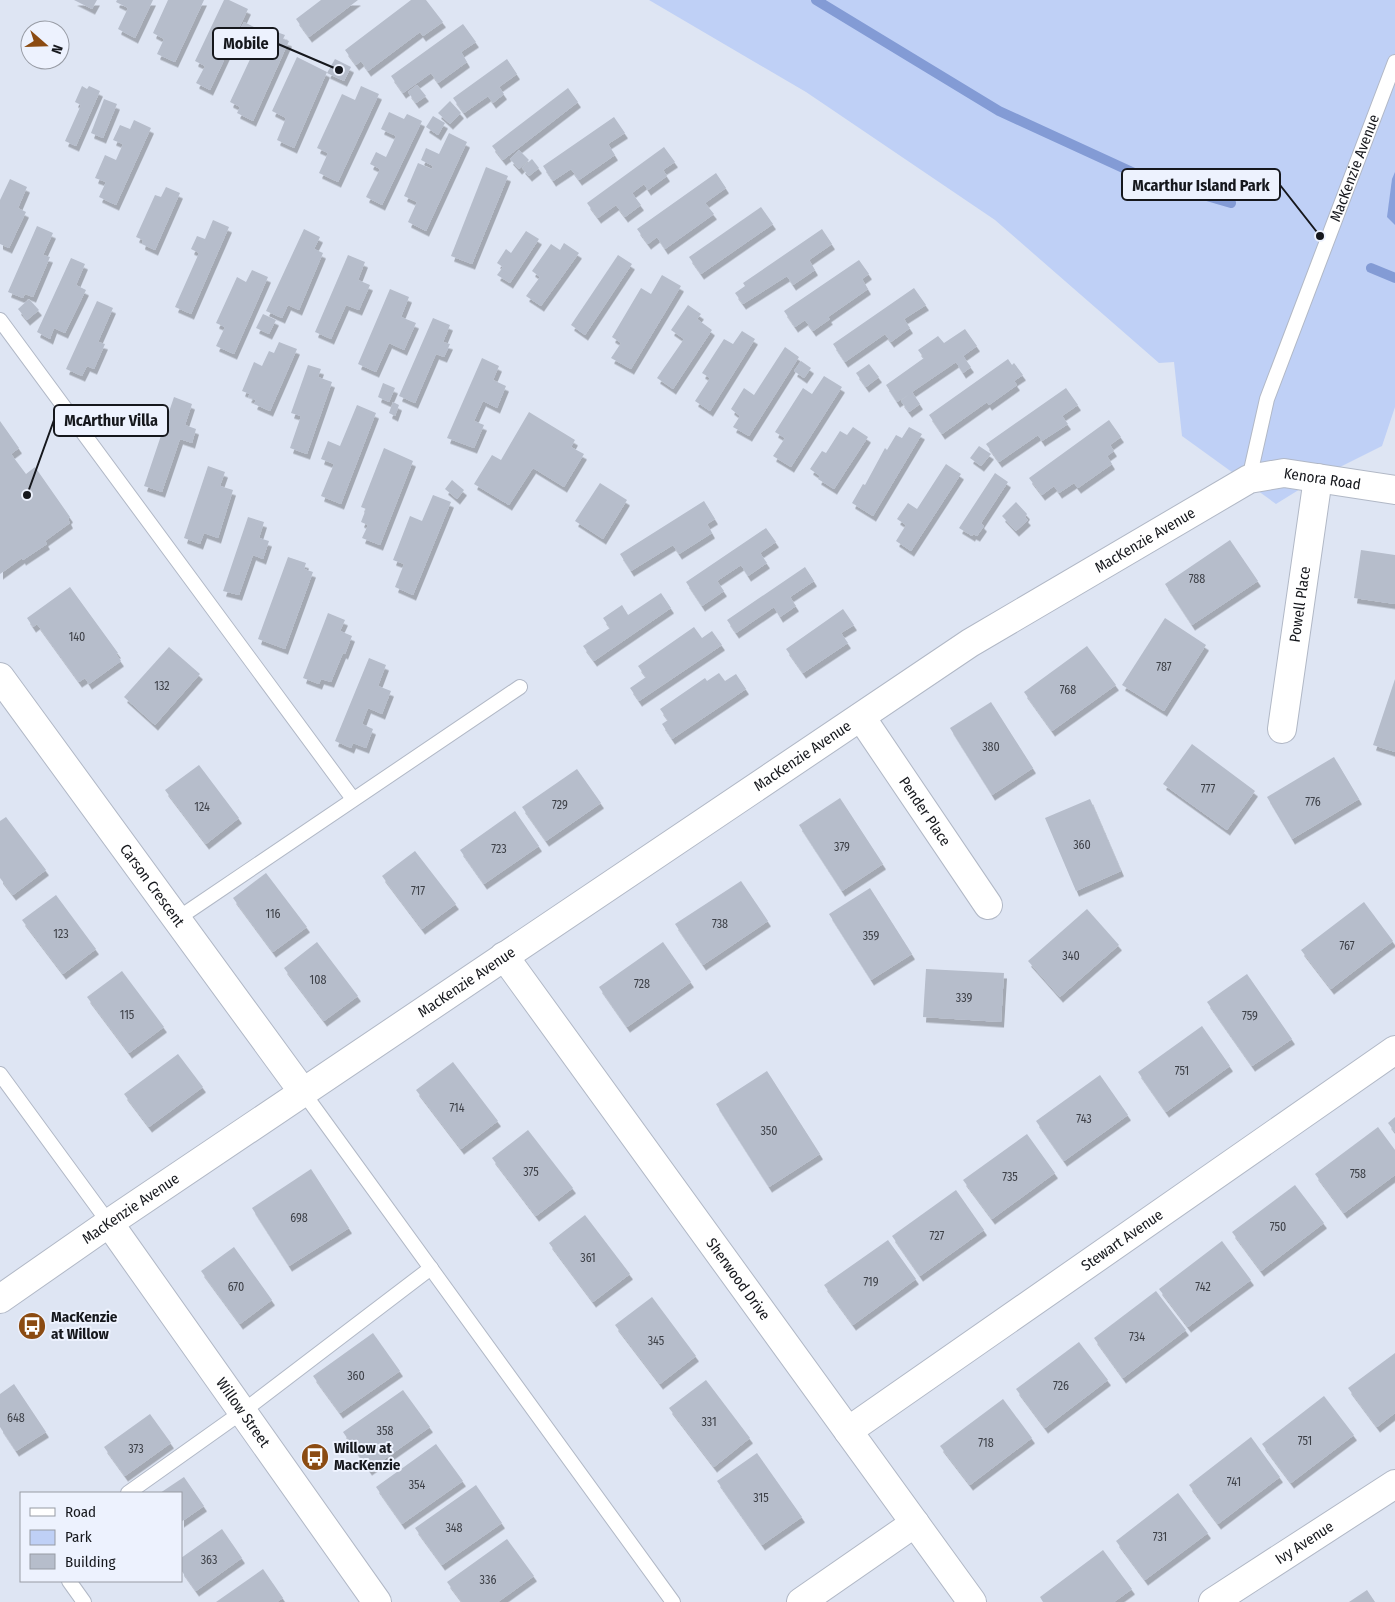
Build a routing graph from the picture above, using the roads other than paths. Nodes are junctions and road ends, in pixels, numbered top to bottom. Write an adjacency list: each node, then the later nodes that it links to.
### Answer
1 (1395, 62): 4 (lane, MacKenzie Avenue)
2 (0, 320): 10 (lane)
3 (1318, 478): 4 (street, Kenora Road); 5 (street, Kenora Road); 9 (street, Powell Place)
4 (1248, 480): 8 (street, MacKenzie Avenue)
5 (1395, 490)
6 (0, 677): 12 (street, Carson Crescent)
7 (520, 687): 10 (lane)
8 (861, 717): 11 (street, Pender Place); 13 (street, MacKenzie Avenue)
9 (1282, 729)
10 (354, 800): 12 (lane)
11 (988, 905)
12 (177, 919): 16 (street, Carson Crescent)
13 (504, 956): 16 (street, MacKenzie Avenue); 21 (street, Sherwood Drive)
14 (1395, 1050): 21 (street, Stewart Avenue)
15 (0, 1074): 17 (lane)
16 (303, 1092): 17 (street, MacKenzie Avenue); 18 (lane)
17 (109, 1223): 19 (street, MacKenzie Avenue); 20 (street, Willow Street)
18 (431, 1268): 20 (lane); 28 (lane)
19 (0, 1299)
20 (242, 1412): 23 (lane); 27 (street, Willow Street)
21 (848, 1431): 24 (street, Sherwood Drive)
22 (1395, 1484): 31 (street, Ivy Avenue)
23 (129, 1492)
24 (915, 1523): 29 (street); 30 (street, Sherwood Drive)
25 (70, 1582): 26 (lane)
26 (84, 1602)
27 (377, 1602)
28 (673, 1602)
29 (800, 1602)
30 (972, 1602)
31 (1213, 1602)

